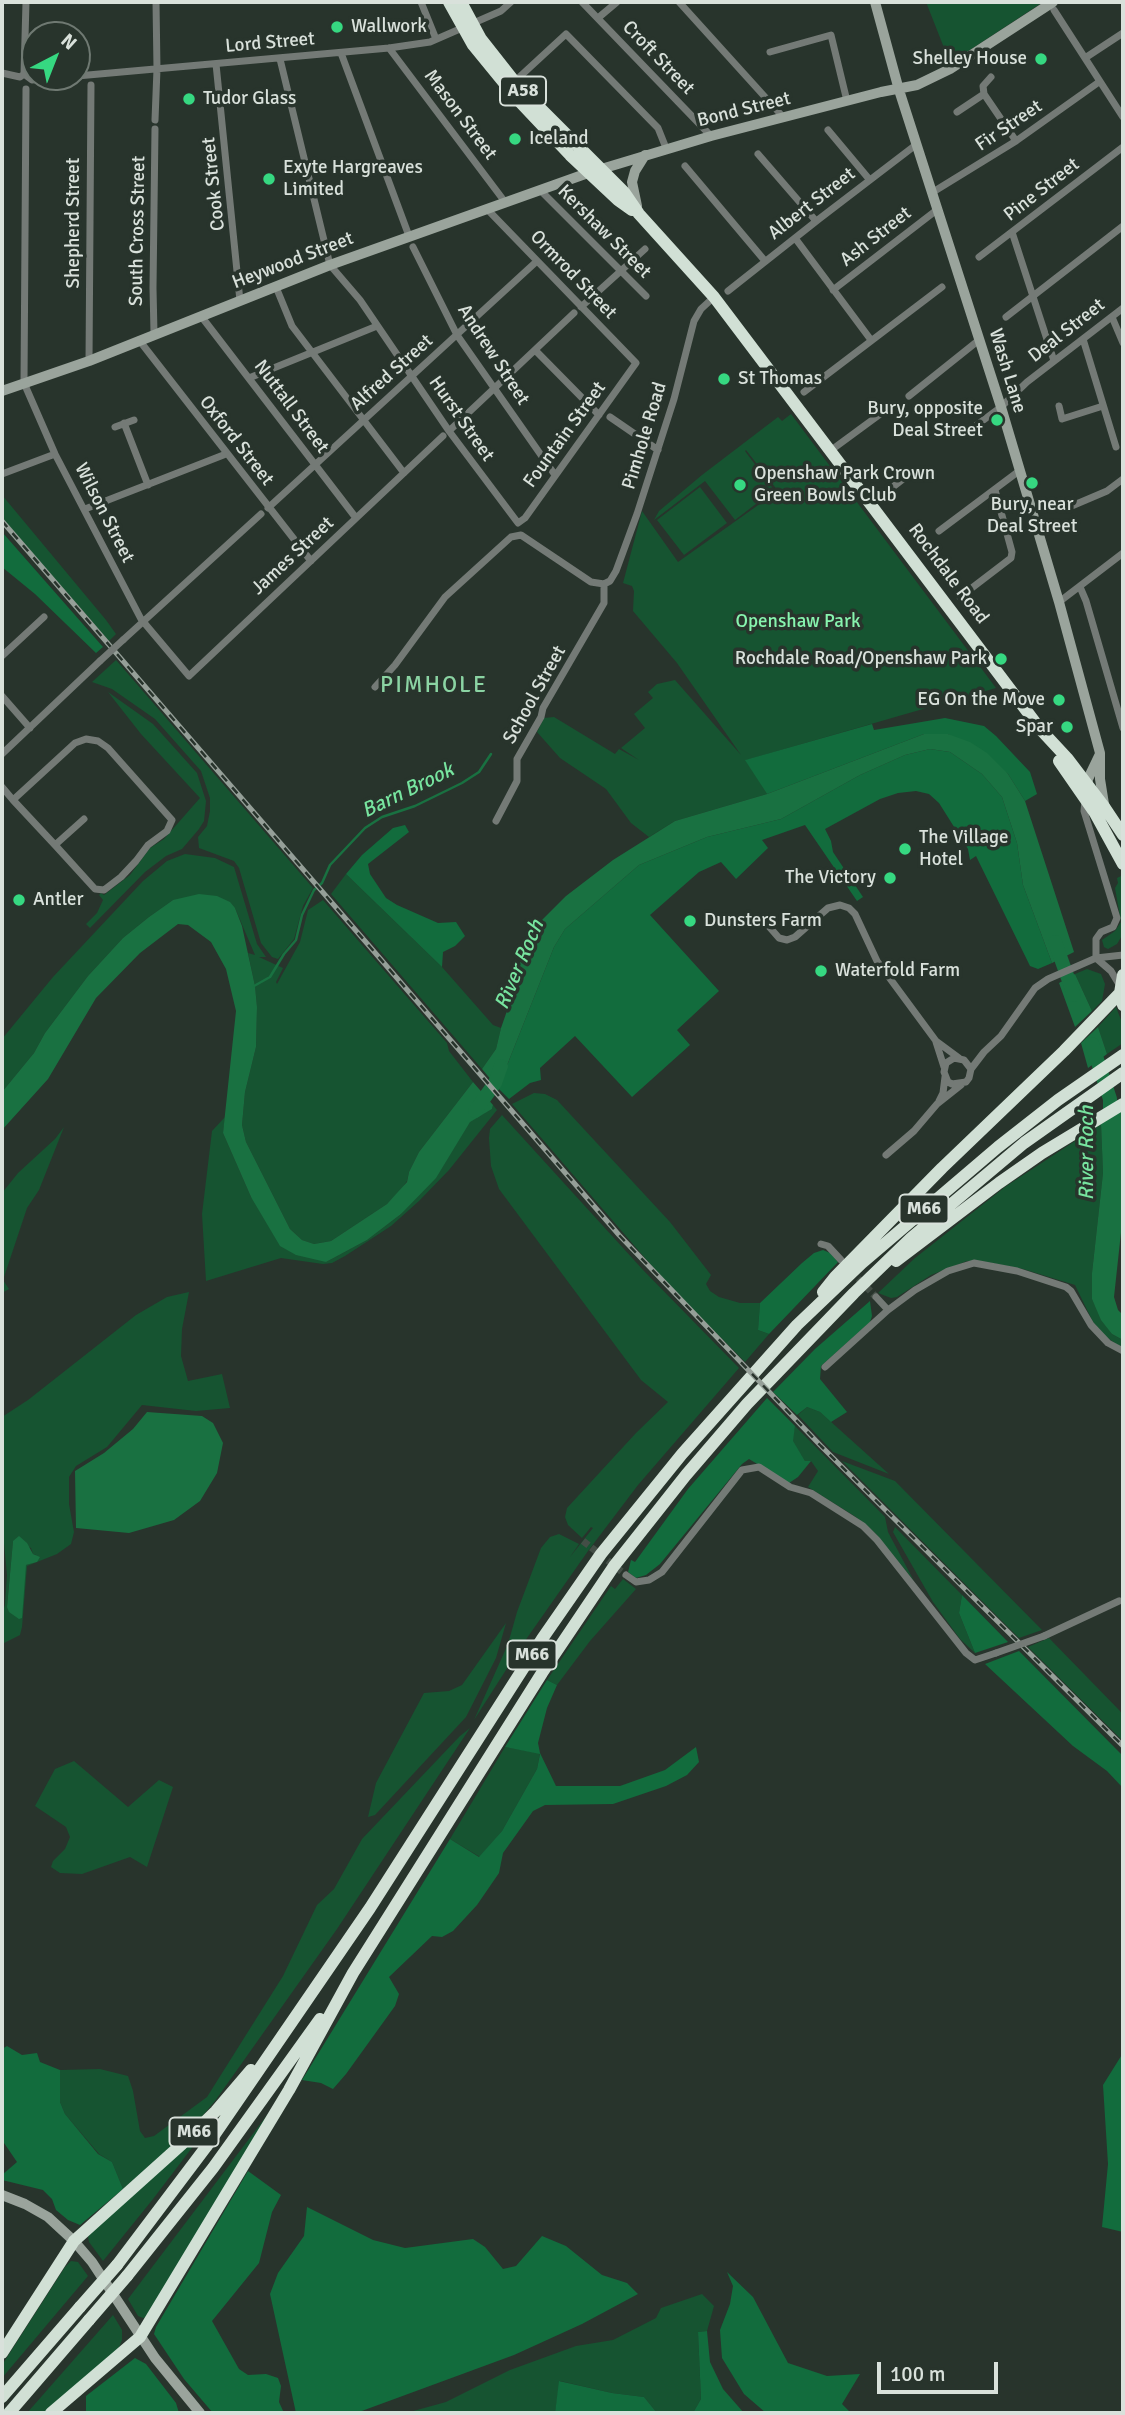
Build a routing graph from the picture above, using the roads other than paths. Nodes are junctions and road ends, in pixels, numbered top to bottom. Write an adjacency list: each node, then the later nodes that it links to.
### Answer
1 (26, 2): 12 (street)
2 (156, 2): 22 (street)
3 (421, 2): 15 (street)
4 (511, 2): 13 (street, Lord Street)
5 (582, 2): 11 (street, Croft Street)
6 (617, 2): 11 (street)
7 (679, 2): 36 (street)
8 (875, 2): 29 (main road, Wash Lane)
9 (454, 4): 13 (highway, Rochdale Road / A58)
10 (1054, 6): 19 (street); 29 (main road, Bond Street)
11 (598, 18): 40 (street, Croft Street)
12 (25, 21)
13 (467, 25): 15 (street, Lord Street); 27 (highway, Rochdale Road / A58); 48 (highway, Rochdale Road / A58)
14 (1123, 33): 19 (street)
15 (436, 39): 16 (street, Lord Street)
16 (389, 48): 18 (street, Lord Street); 52 (street, Mason Street)
17 (770, 52): 33 (street)
18 (341, 53): 20 (street, Lord Street); 59 (street)
19 (1085, 58): 28 (street)
20 (280, 59): 21 (street, Lord Street); 66 (street)
21 (216, 64): 22 (street, Lord Street); 75 (street, Cook Street)
22 (157, 69): 24 (street, Lord Street); 37 (street)
23 (2, 73): 25 (street)
24 (91, 75)
25 (21, 76)
26 (990, 77): 32 (street)
27 (514, 82): 44 (street); 48 (highway, Rochdale Road / A58)
28 (1100, 82): 35 (street); 41 (street, Fir Street)
29 (899, 90): 33 (main road, Bond Street); 42 (main road, Wash Lane)
30 (26, 91): 97 (street)
31 (91, 91): 92 (street, Shepherd Street)
32 (984, 94): 34 (street); 41 (street)
33 (848, 101): 36 (main road, Bond Street)
34 (957, 112)
35 (1123, 117)
36 (784, 118): 40 (main road, Bond Street)
37 (156, 120)
38 (155, 130): 83 (street, South Cross Street)
39 (828, 130): 49 (street)
40 (711, 136): 44 (main road, Bond Street)
41 (1016, 141): 51 (street, Fir Street)
42 (918, 144): 49 (street, Albert Street); 51 (main road, Wash Lane)
43 (1123, 147): 58 (street, Pine Street)
44 (666, 148): 46 (main road, Bond Street)
45 (758, 154): 56 (street)
46 (645, 155): 48 (main road, Bond Street); 55 (main road)
47 (685, 166): 65 (street)
48 (594, 171): 50 (main road, Heywood Street); 55 (highway, Rochdale Road / A58)
49 (869, 179): 56 (street, Albert Street)
50 (540, 190): 52 (main road, Heywood Street); 67 (street, Kershaw Street)
51 (933, 192): 54 (main road, Wash Lane)
52 (505, 202): 53 (main road, Heywood Street)
53 (487, 209): 59 (main road, Heywood Street); 64 (street, Ormrod Street)
54 (938, 209): 70 (street, Ash Street); 88 (main road, Wash Lane)
55 (639, 214): 73 (highway, Rochdale Road / A58)
56 (816, 221): 60 (street, Albert Street)
57 (1123, 226): 74 (street)
58 (1012, 232): 63 (street, Pine Street); 74 (street)
59 (409, 236): 66 (main road, Heywood Street)
60 (795, 238): 65 (street, Albert Street); 70 (street)
61 (413, 247): 84 (street, Andrew Street)
62 (645, 249): 67 (street)
63 (979, 257)
64 (537, 261): 76 (street, Ormrod Street); 84 (street, Alfred Street)
65 (765, 261): 71 (street, Albert Street)
66 (330, 265): 68 (main road, Heywood Street); 82 (street, Hurst Street)
67 (621, 271): 72 (street, Kershaw Street); 76 (street)
68 (276, 286): 75 (main road, Heywood Street); 91 (street)
69 (942, 287): 87 (street)
70 (833, 290): 87 (street)
71 (728, 292)
72 (646, 296)
73 (714, 297): 115 (street, Pimhole Road); 116 (highway, Rochdale Road / A58)
74 (1033, 297): 80 (street); 93 (street)
75 (240, 301): 79 (main road, Heywood Street)
76 (581, 307): 94 (street, Ormrod Street)
77 (1123, 307): 81 (street, Deal Street)
78 (574, 313): 90 (street, James Street)
79 (201, 316): 83 (main road, Heywood Street); 96 (street, Nuttall Street)
80 (1006, 317)
81 (1112, 317): 85 (street, Deal Street); 89 (street)
82 (377, 326): 91 (street); 95 (street, Hurst Street)
83 (154, 333): 86 (main road, Heywood Street)
84 (457, 335): 95 (street, Alfred Street); 98 (street, Andrew Street)
85 (1083, 339): 93 (street, Deal Street); 103 (street)
86 (139, 340): 92 (main road, Heywood Street); 118 (street, Oxford Street)
87 (872, 340): 100 (street)
88 (979, 340): 101 (street); 104 (main road, Wash Lane)
89 (1123, 343)
90 (535, 350): 98 (street, James Street); 105 (street)
91 (313, 353): 96 (street); 109 (street)
92 (89, 361): 97 (main road, Heywood Street)
93 (1054, 362): 104 (street, Deal Street)
94 (636, 363): 105 (street, Fountain Street)
95 (411, 377): 109 (street, Alfred Street); 112 (street, Hurst Street)
96 (249, 378): 119 (street, Nuttall Street)
97 (24, 383): 99 (main road, Heywood Street); 117 (street, Wilson Street)
98 (494, 388): 112 (street, James Street); 123 (street, Andrew Street)
99 (2, 391)
100 (804, 392)
101 (909, 396)
102 (1059, 406): 103 (street)
103 (1103, 406): 114 (street)
104 (1001, 407): 113 (street, Deal Street); 120 (main road, Wash Lane)
105 (599, 415): 123 (street, Fountain Street)
106 (879, 415): 116 (street)
107 (610, 417): 115 (street)
108 (134, 420): 110 (street)
109 (363, 421): 119 (street, Alfred Street); 121 (street)
110 (124, 424): 111 (street); 126 (street)
111 (115, 427)
112 (446, 433): 121 (street, James Street); 134 (street, Hurst Street)
113 (966, 433)
114 (1116, 447)
115 (658, 450): 138 (street, Pimhole Road)
116 (830, 451): 128 (highway, Rochdale Road / A58)
117 (55, 454): 122 (street); 131 (street, Wilson Street)
118 (226, 454): 126 (street); 129 (street, Oxford Street)
119 (315, 465): 129 (street, Alfred Street); 133 (street, Nuttall Street)
120 (1019, 471): 127 (street); 141 (main road, Wash Lane)
121 (404, 473): 133 (street, James Street)
122 (2, 474)
123 (555, 475): 134 (street, Fountain Street)
124 (907, 476): 128 (street)
125 (1123, 479): 130 (street)
126 (148, 485): 131 (street)
127 (995, 490): 135 (street); 140 (street)
128 (871, 504): 150 (highway, Rochdale Road / A58)
129 (268, 508): 137 (street, Oxford Street)
130 (1067, 508)
131 (85, 509): 143 (street, Wilson Street)
132 (261, 514): 143 (street)
133 (356, 518): 137 (street, James Street)
134 (518, 523)
135 (939, 531)
136 (1123, 553): 139 (street)
137 (311, 561): 144 (street, James Street)
138 (604, 584): 146 (street); 159 (street, School Street)
139 (1080, 587): 141 (street); 149 (street)
140 (961, 597)
141 (1059, 602): 151 (main road, Wash Lane)
142 (44, 617): 145 (street)
143 (144, 623): 144 (street, Wilson Street); 148 (street, bridge)
144 (167, 650)
145 (2, 656)
146 (375, 687)
147 (2, 696): 148 (street)
148 (30, 728): 152 (street)
149 (1123, 728)
150 (1041, 730): 153 (highway, Rochdale Road / A58); 156 (highway, Rochdale Road / A58)
151 (1100, 753): 153 (main road); 157 (main road, Wash Lane)
152 (2, 754)
153 (1087, 785): 156 (main road); 157 (highway, Rochdale Road / A58)
154 (2, 787): 155 (street)
155 (13, 800): 161 (street); 161 (street)
156 (1085, 800): 162 (highway, Rochdale Road / A58); 165 (street)
157 (1105, 807): 160 (highway, Rochdale Road / A58)
158 (84, 819): 161 (street)
159 (496, 821)
160 (1123, 835)
161 (55, 845)
162 (1123, 864)
163 (765, 922): 167 (street)
164 (1123, 955): 165 (street)
165 (1092, 960): 166 (street); 168 (street)
166 (1122, 990): 184 (highway, M66)
167 (936, 1041): 170 (street); 171 (street)
168 (984, 1052): 170 (street); 172 (street)
169 (1123, 1055): 184 (highway, M66)
170 (959, 1058): 171 (street); 172 (street)
171 (944, 1068): 174 (street)
172 (971, 1069): 175 (street)
173 (1123, 1073): 181 (highway, M66)
174 (945, 1077): 175 (street); 176 (street)
175 (961, 1085): 176 (street)
176 (937, 1104): 178 (street)
177 (1123, 1104): 181 (highway, M66)
178 (886, 1154)
179 (821, 1244): 180 (street)
180 (841, 1260)
181 (854, 1293): 189 (highway, M66)
182 (876, 1297): 183 (street)
183 (888, 1310): 185 (street); 186 (street)
184 (797, 1325): 190 (highway, M66)
185 (1123, 1351)
186 (825, 1367)
187 (626, 1575): 188 (street, bridge)
188 (1119, 1601)
189 (353, 1973): 193 (highway, M66); 196 (highway, M66, bridge)
190 (300, 2011): 192 (highway, M66); 195 (highway, M66, bridge)
191 (2, 2194): 192 (main road)
192 (74, 2241): 193 (main road); 194 (highway, M66)
193 (141, 2337): 197 (highway, M66); 198 (main road)
194 (2, 2353)
195 (2, 2397)
196 (9, 2413)
197 (51, 2413)
198 (200, 2413)

